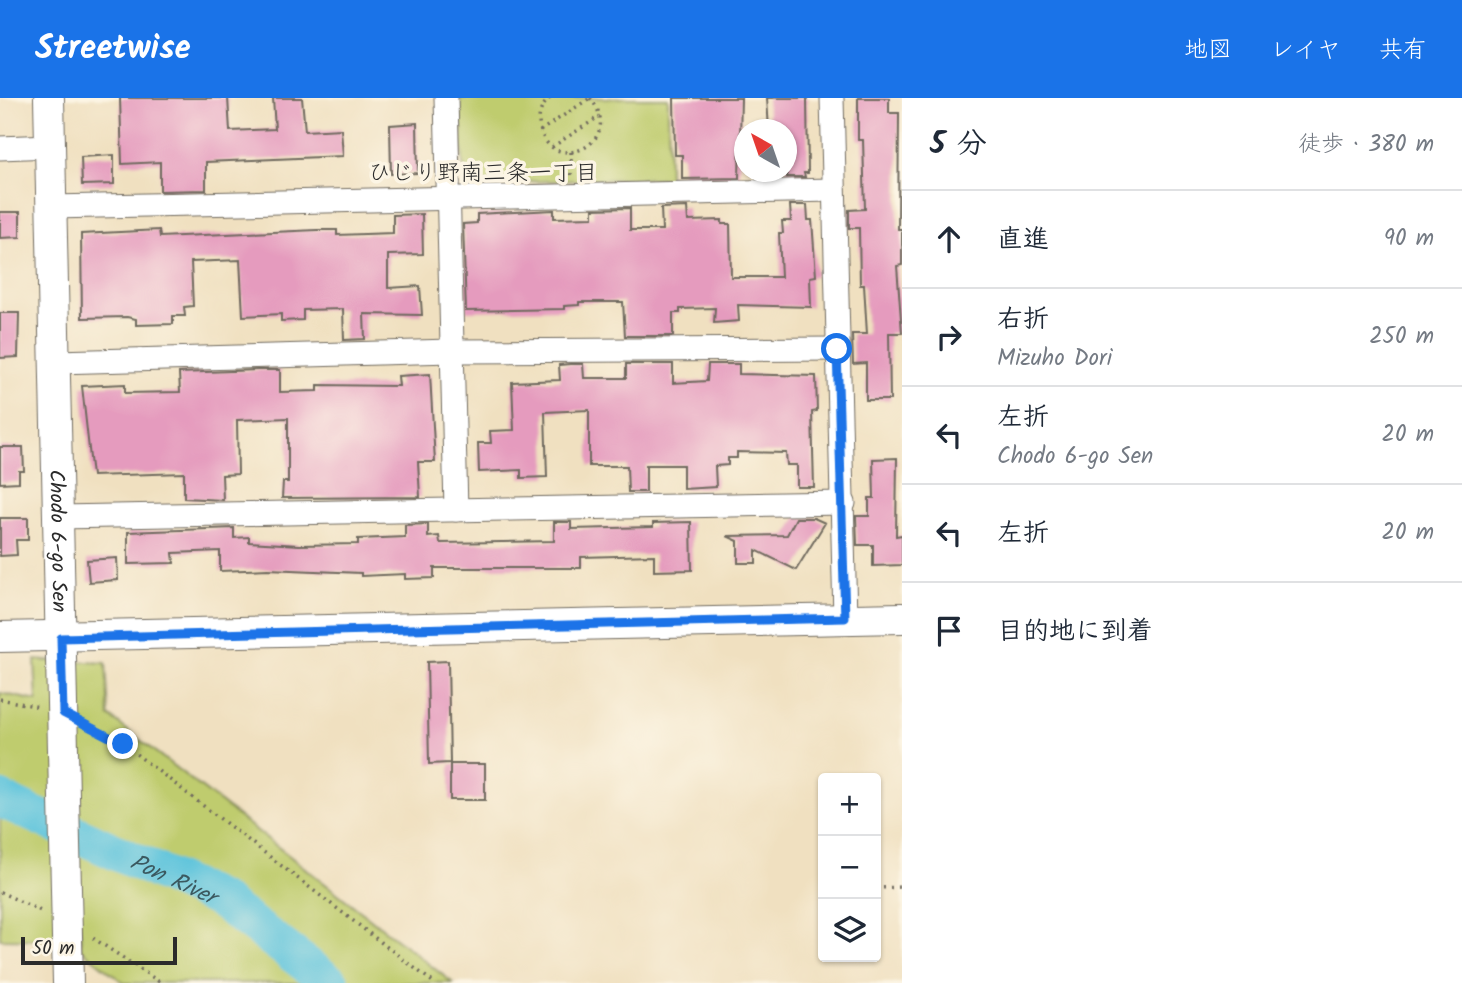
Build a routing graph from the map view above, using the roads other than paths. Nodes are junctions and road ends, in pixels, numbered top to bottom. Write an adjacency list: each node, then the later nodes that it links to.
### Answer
1 (49, 98): 4 (street, Chodo 6-go Sen)
2 (446, 98): 7 (street)
3 (832, 98): 6 (street)
4 (51, 146): 5 (street); 8 (street, Chodo 6-go Sen)
5 (0, 148)
6 (832, 190): 7 (street); 9 (street)
7 (449, 197): 8 (street); 10 (street)
8 (52, 207): 11 (street, Chodo 6-go Sen)
9 (837, 349): 10 (street); 12 (street)
10 (452, 351): 11 (street); 13 (street)
11 (57, 362): 14 (street, Chodo 6-go Sen)
12 (844, 503): 13 (street); 15 (street)
13 (456, 510): 14 (street)
14 (59, 517): 18 (street, Chodo 6-go Sen)
15 (845, 618): 16 (street); 18 (street)
16 (902, 618)
17 (0, 637): 18 (street)
18 (61, 638): 19 (street, Chodo 6-go Sen)
19 (68, 983)

